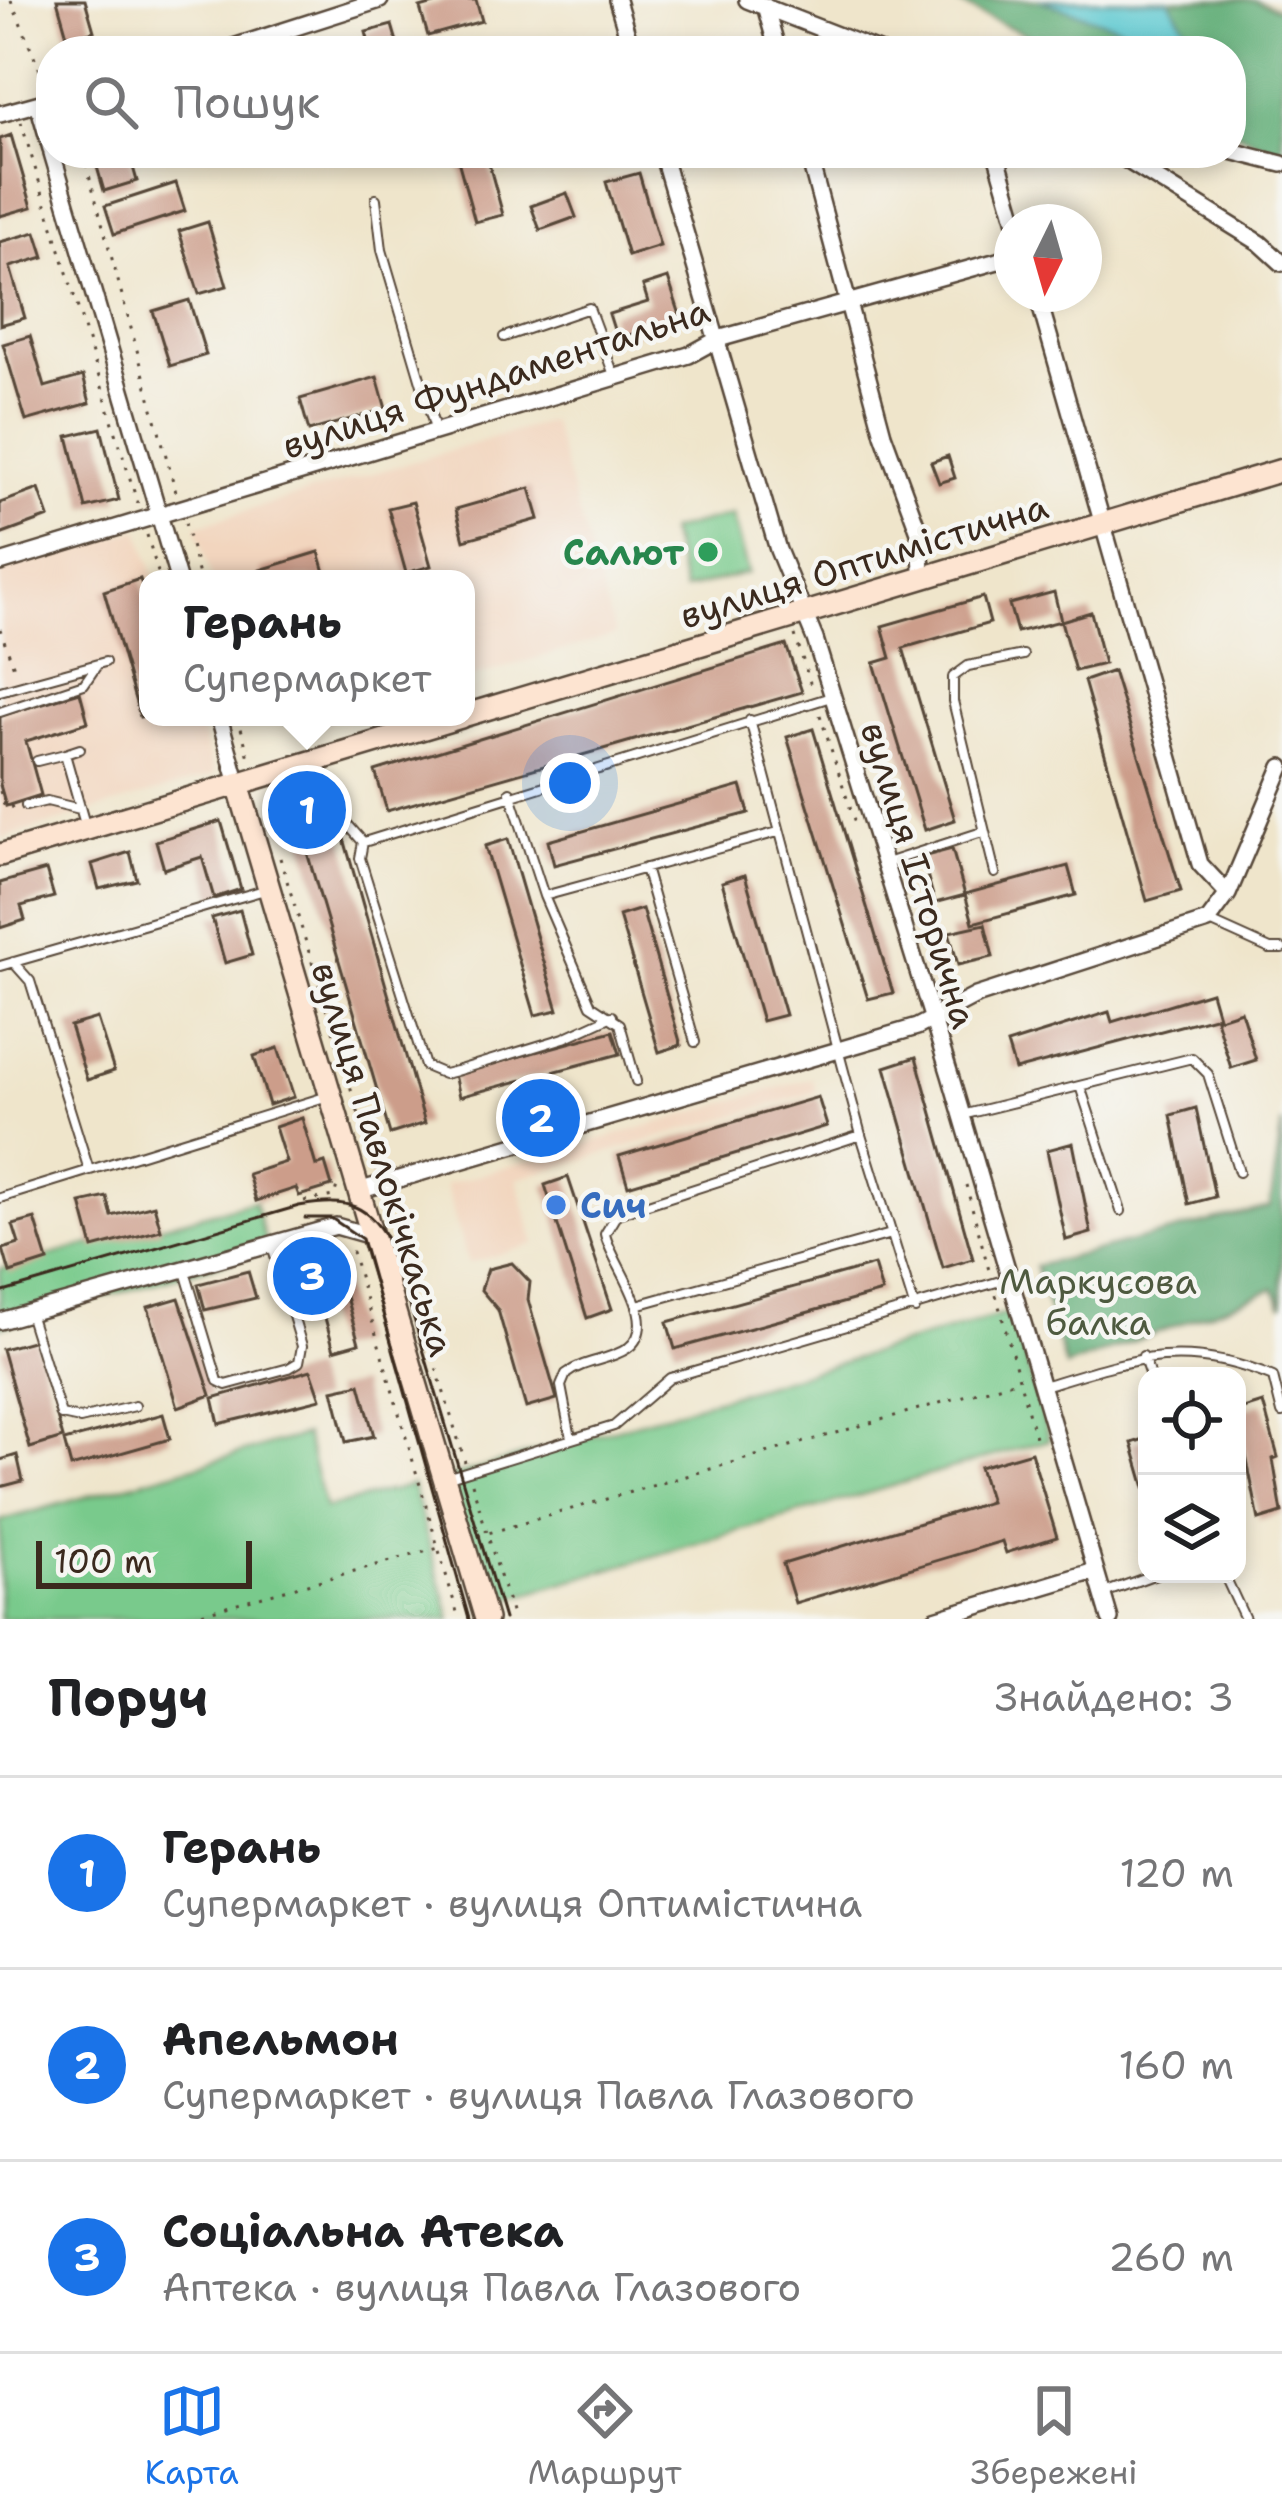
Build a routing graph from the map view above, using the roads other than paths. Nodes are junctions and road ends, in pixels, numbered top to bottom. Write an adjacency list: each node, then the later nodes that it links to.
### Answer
1 (380, 0): 5 (street)
2 (617, 0): 6 (street)
3 (747, 0): 4 (street)
4 (765, 6): 7 (street); 8 (street)
5 (268, 36)
6 (628, 36)
7 (774, 36)
8 (840, 36)
9 (1246, 155): 10 (street)
10 (1282, 164)
11 (57, 168): 27 (street)
12 (667, 168): 23 (street, вулиця Історична)
13 (812, 168): 20 (street)
14 (1000, 168): 17 (street)
15 (1139, 168): 19 (street)
16 (376, 199): 25 (lane)
17 (1011, 204)
18 (994, 262): 20 (street, вулиця Фундаментальна)
19 (1282, 263)
20 (851, 300): 23 (street, вулиця Фундаментальна); 31 (street)
21 (1042, 312): 28 (street)
22 (504, 338): 24 (lane)
23 (718, 339): 24 (street, вулиця Фундаментальна); 32 (street, вулиця Історична)
24 (614, 375): 25 (street, вулиця Фундаментальна)
25 (436, 431): 27 (street, вулиця Фундаментальна)
26 (1282, 470): 28 (street, вулиця Оптимістична)
27 (151, 518): 29 (street, вулиця Фундаментальна); 30 (street)
28 (1100, 523): 31 (street, вулиця Оптимістична); 58 (street)
29 (0, 563)
30 (174, 570)
31 (923, 580): 32 (street, вулиця Оптимістична)
32 (801, 614): 35 (street, вулиця Історична); 37 (street, вулиця Оптимістична)
33 (1023, 655): 51 (lane)
34 (0, 692): 36 (lane)
35 (832, 696): 38 (lane); 54 (street, вулиця Історична)
36 (0, 712)
37 (475, 712)
38 (750, 720): 47 (lane); 50 (lane)
39 (223, 726): 46 (street, вулиця Павлокічкаська)
40 (430, 726): 43 (street, вулиця Оптимістична)
41 (80, 749): 42 (lane)
42 (65, 754): 44 (lane); 49 (lane)
43 (318, 760): 46 (street, вулиця Оптимістична); 52 (lane)
44 (37, 761)
45 (1282, 766): 58 (street)
46 (246, 777): 49 (street, вулиця Оптимістична); 57 (street, вулиця Павлокічкаська)
47 (509, 793): 52 (lane); 59 (lane)
48 (26, 806): 49 (lane)
49 (84, 819): 53 (street, вулиця Оптимістична)
50 (778, 832): 55 (lane); 67 (lane)
51 (982, 832): 54 (lane); 56 (lane)
52 (363, 842): 64 (lane)
53 (0, 855)
54 (882, 865): 65 (street, вулиця Історична)
55 (645, 868): 59 (lane); 66 (lane)
56 (995, 873)
57 (269, 889): 62 (lane); 70 (street, вулиця Павлокічкаська)
58 (1228, 893): 60 (street)
59 (544, 896): 64 (lane)
60 (1208, 921): 61 (lane); 65 (street)
61 (1282, 949)
62 (13, 962): 63 (lane); 73 (lane)
63 (0, 966)
64 (612, 1016): 68 (lane)
65 (932, 1021): 67 (street); 71 (street, вулиця Історична)
66 (695, 1042)
67 (839, 1051): 72 (lane); 75 (street)
68 (636, 1081)
69 (1080, 1086): 71 (lane); 74 (lane); 77 (lane)
70 (330, 1096): 73 (lane); 75 (street, вулиця Павлокічкаська)
71 (961, 1116): 82 (street, вулиця Історична)
72 (861, 1135): 78 (lane); 83 (lane)
73 (89, 1170): 76 (lane)
74 (1239, 1172)
75 (369, 1188): 79 (street, вулиця Павлокічкаська)
76 (0, 1198)
77 (1121, 1210)
78 (891, 1234): 83 (lane); 84 (lane)
79 (371, 1236): 80 (street); 93 (street, вулиця Павлокічкаська)
80 (271, 1243): 81 (street); 81 (lane)
81 (184, 1267): 85 (street)
82 (1000, 1281): 84 (lane); 89 (street, вулиця Історична)
83 (637, 1304): 92 (lane)
84 (915, 1309): 92 (lane)
85 (28, 1313): 86 (street); 90 (lane)
86 (0, 1321)
87 (1143, 1356): 88 (lane); 89 (lane); 91 (lane)
88 (1147, 1367)
89 (1031, 1381): 94 (street, вулиця Історична)
90 (135, 1406)
91 (1282, 1413)
92 (571, 1438): 93 (lane)
93 (444, 1478): 98 (street, вулиця Павлокічкаська)
94 (1095, 1571): 97 (street, вулиця Історична); 99 (street)
95 (1138, 1580): 97 (lane)
96 (1228, 1583): 101 (lane)
97 (1102, 1593): 100 (street, вулиця Історична)
98 (486, 1619)
99 (935, 1619)
100 (1110, 1619)
101 (1245, 1619)

